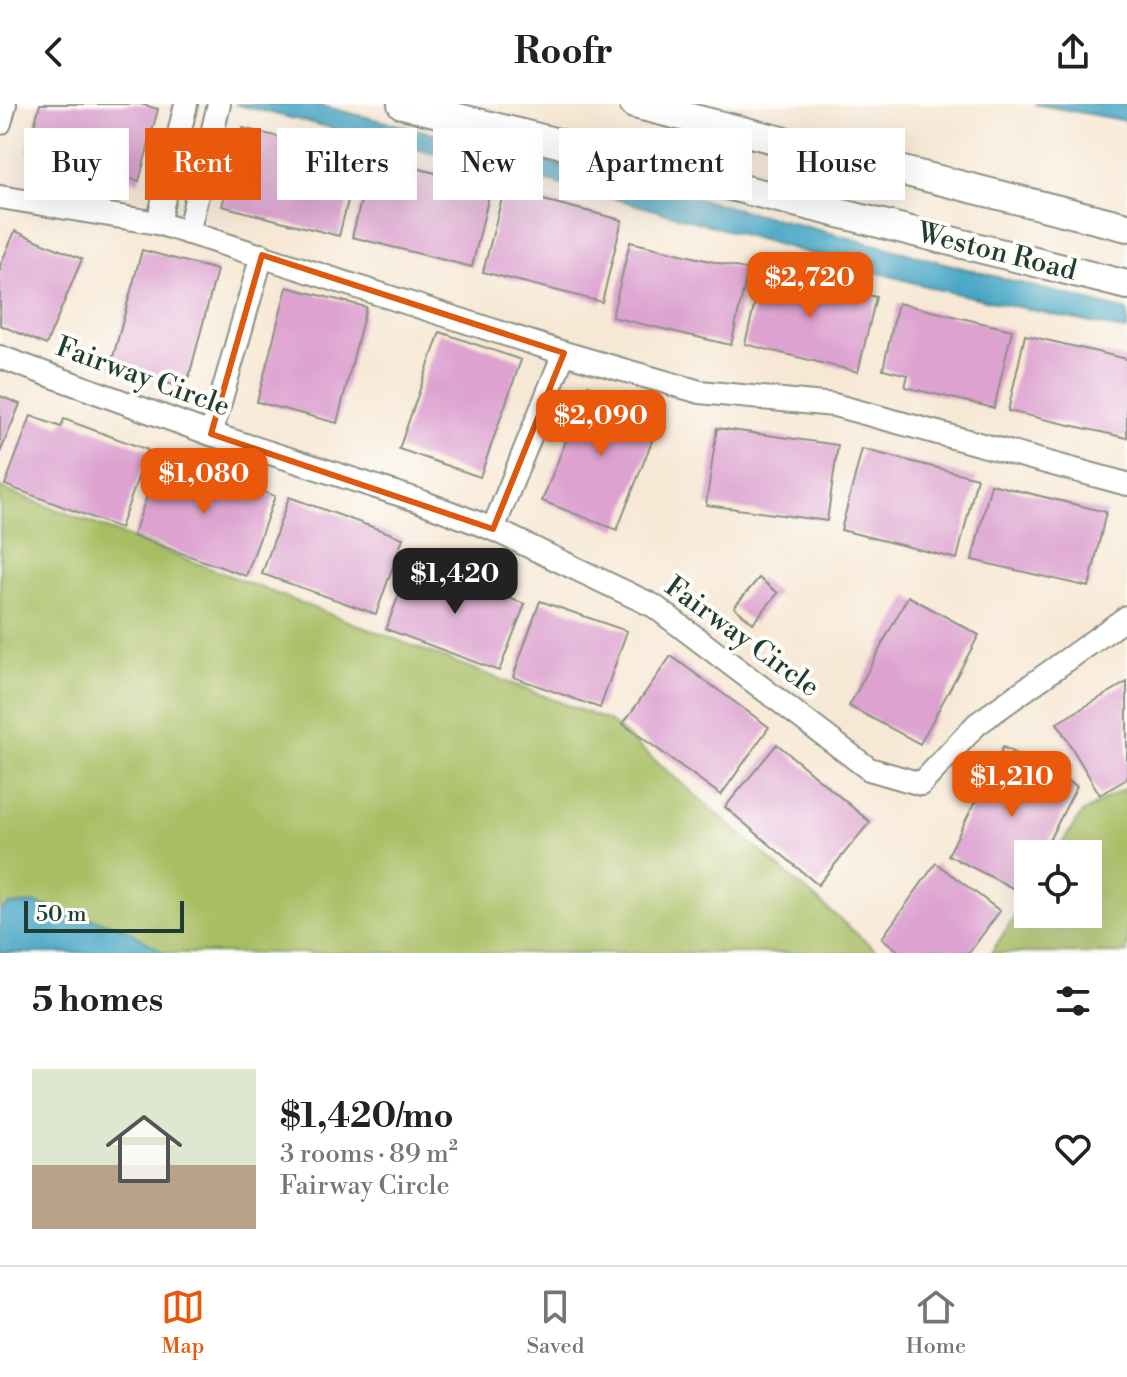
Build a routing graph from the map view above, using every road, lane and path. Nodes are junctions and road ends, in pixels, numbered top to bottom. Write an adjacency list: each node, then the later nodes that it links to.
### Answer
1 (5, 104): 6 (street)
2 (186, 104): 8 (street)
3 (219, 104): 10 (street)
4 (402, 104): 12 (main road, Weston Road)
5 (634, 104): 9 (main road, Weston Road)
6 (0, 123)
7 (0, 197): 8 (street)
8 (158, 223): 10 (street)
9 (1127, 227)
10 (188, 233): 11 (street)
11 (262, 255): 13 (street); 15 (street)
12 (1127, 285)
13 (564, 353): 16 (street); 17 (street)
14 (0, 357): 15 (street, Fairway Circle)
15 (211, 434): 17 (street, Fairway Circle)
16 (1127, 484)
17 (493, 529): 18 (street, Fairway Circle)
18 (1127, 617)

